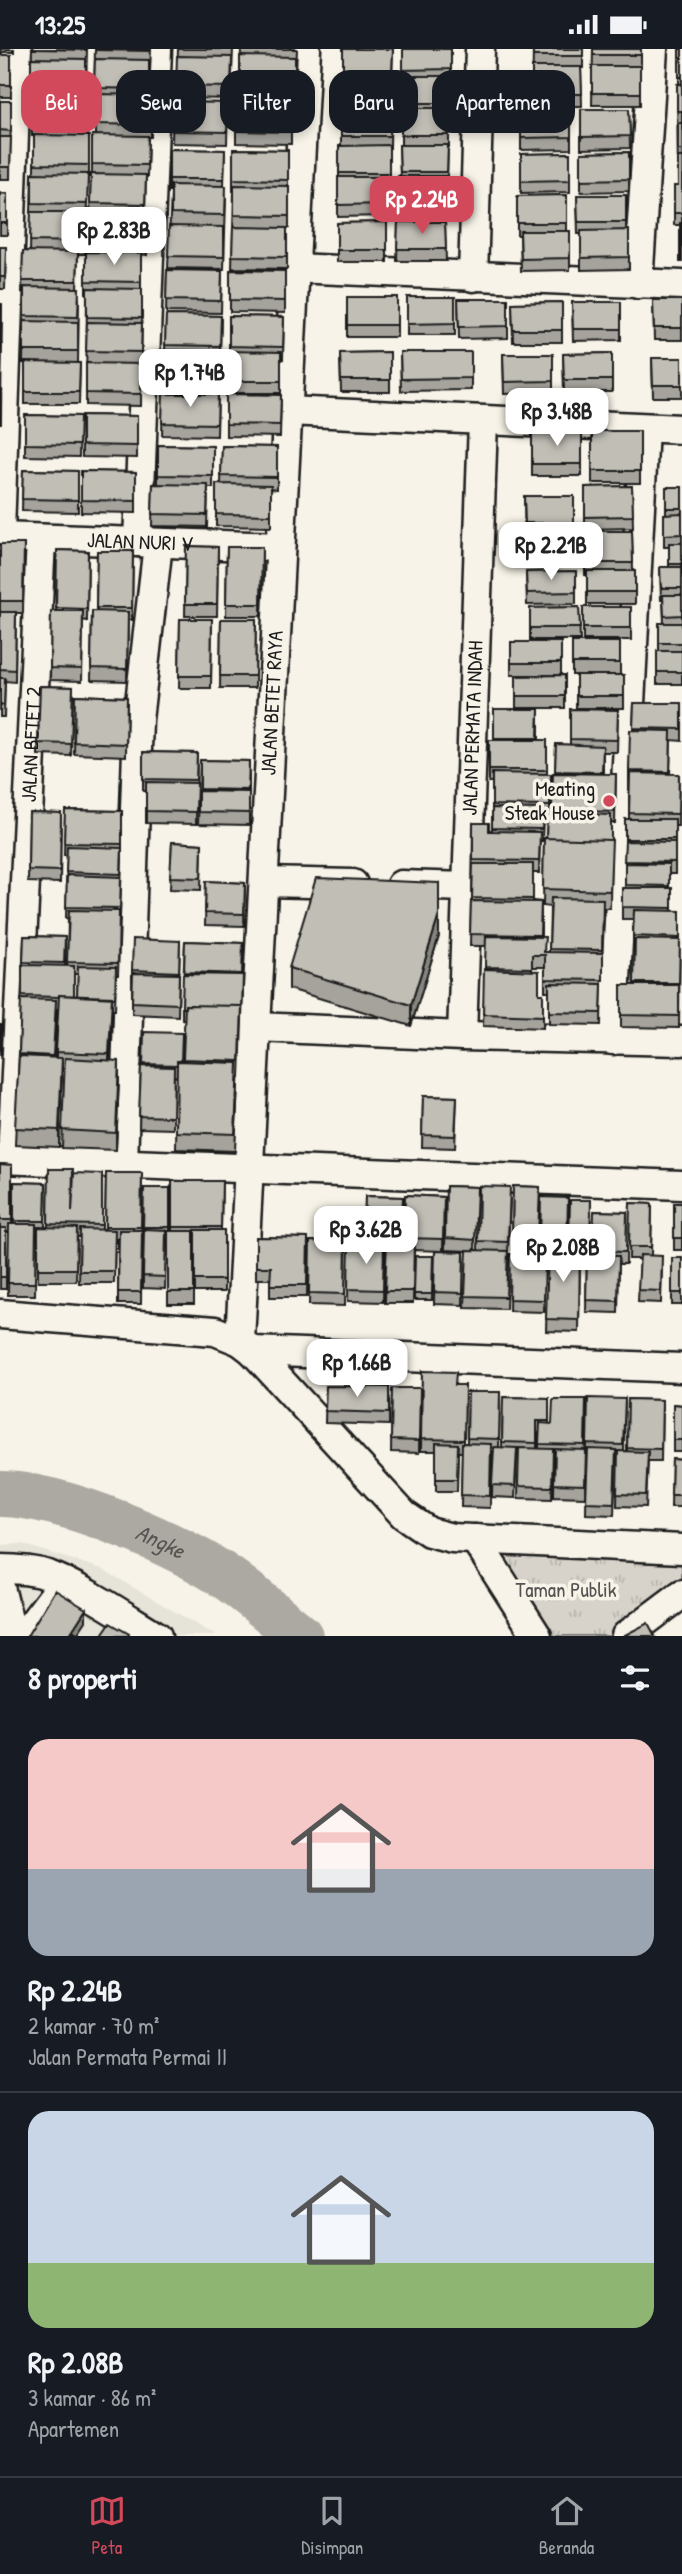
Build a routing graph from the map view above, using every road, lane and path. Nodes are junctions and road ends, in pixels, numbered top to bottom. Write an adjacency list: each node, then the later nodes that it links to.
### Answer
1 (17, 49): 14 (street)
2 (157, 49): 16 (street)
3 (306, 49): 6 (street, JALAN BETET RAYA)
4 (480, 49): 7 (street)
5 (653, 49): 8 (street)
6 (293, 268): 7 (street); 10 (street, JALAN BETET RAYA)
7 (473, 277): 8 (street)
8 (638, 284): 9 (street)
9 (682, 285)
10 (287, 411): 11 (street); 17 (street, JALAN BETET RAYA)
11 (484, 421): 12 (street); 19 (street, JALAN PERMATA INDAH)
12 (644, 428): 13 (street); 22 (street)
13 (682, 429)
14 (0, 535): 15 (street, JALAN NURI V)
15 (41, 539): 16 (street, JALAN NURI V); 24 (street, JALAN BETET 2)
16 (148, 543): 17 (street, JALAN NURI V); 25 (street)
17 (280, 547): 18 (street, JALAN BETET RAYA)
18 (264, 882): 19 (street); 20 (street, JALAN BETET RAYA)
19 (468, 887): 21 (street, JALAN PERMATA INDAH)
20 (256, 1027): 21 (street); 26 (street, JALAN BETET RAYA)
21 (462, 1036): 22 (street)
22 (613, 1040): 23 (street)
23 (682, 1041)
24 (6, 1159): 25 (street)
25 (122, 1164): 26 (street)
26 (248, 1170): 27 (street); 29 (street, JALAN BETET RAYA)
27 (682, 1185)
28 (0, 1314): 29 (street)
29 (247, 1346): 30 (street); 31 (street)
30 (682, 1368)
31 (475, 1539): 32 (street); 40 (street)
32 (682, 1549)
33 (0, 1569): 34 (street)
34 (64, 1582): 38 (street); 39 (street)
35 (0, 1587): 37 (street)
36 (682, 1594): 41 (street)
37 (12, 1636)
38 (23, 1636)
39 (157, 1636)
40 (537, 1636)
41 (626, 1636)

